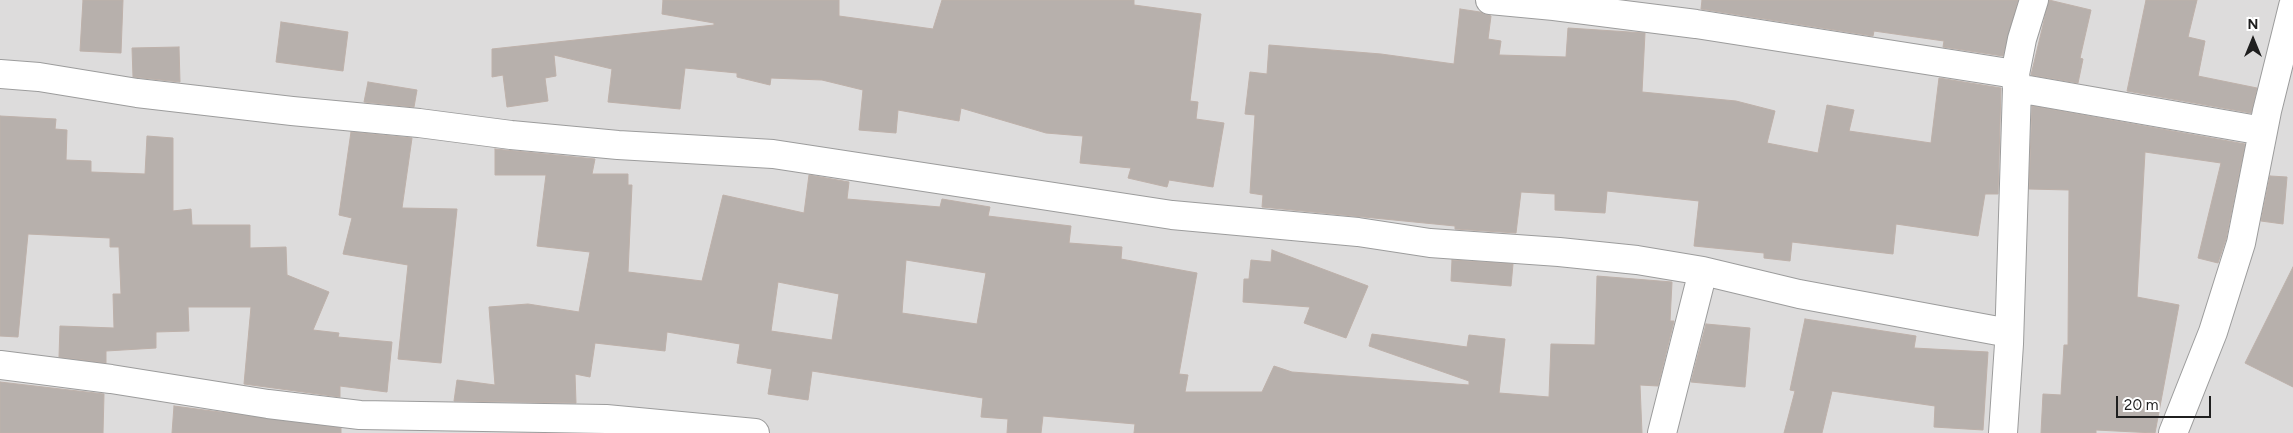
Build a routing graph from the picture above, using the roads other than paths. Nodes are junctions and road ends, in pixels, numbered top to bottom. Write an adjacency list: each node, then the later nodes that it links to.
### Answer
1 (1490, 0): 5 (street)
2 (2034, 0): 5 (street)
3 (2293, 6): 6 (street)
4 (0, 74): 7 (street)
5 (2016, 81): 6 (street); 8 (street)
6 (2263, 132): 13 (street)
7 (1703, 271): 8 (street); 11 (street)
8 (2009, 333): 12 (street)
9 (0, 365): 10 (street)
10 (755, 433)
11 (1662, 433)
12 (2003, 433)
13 (2173, 433)

